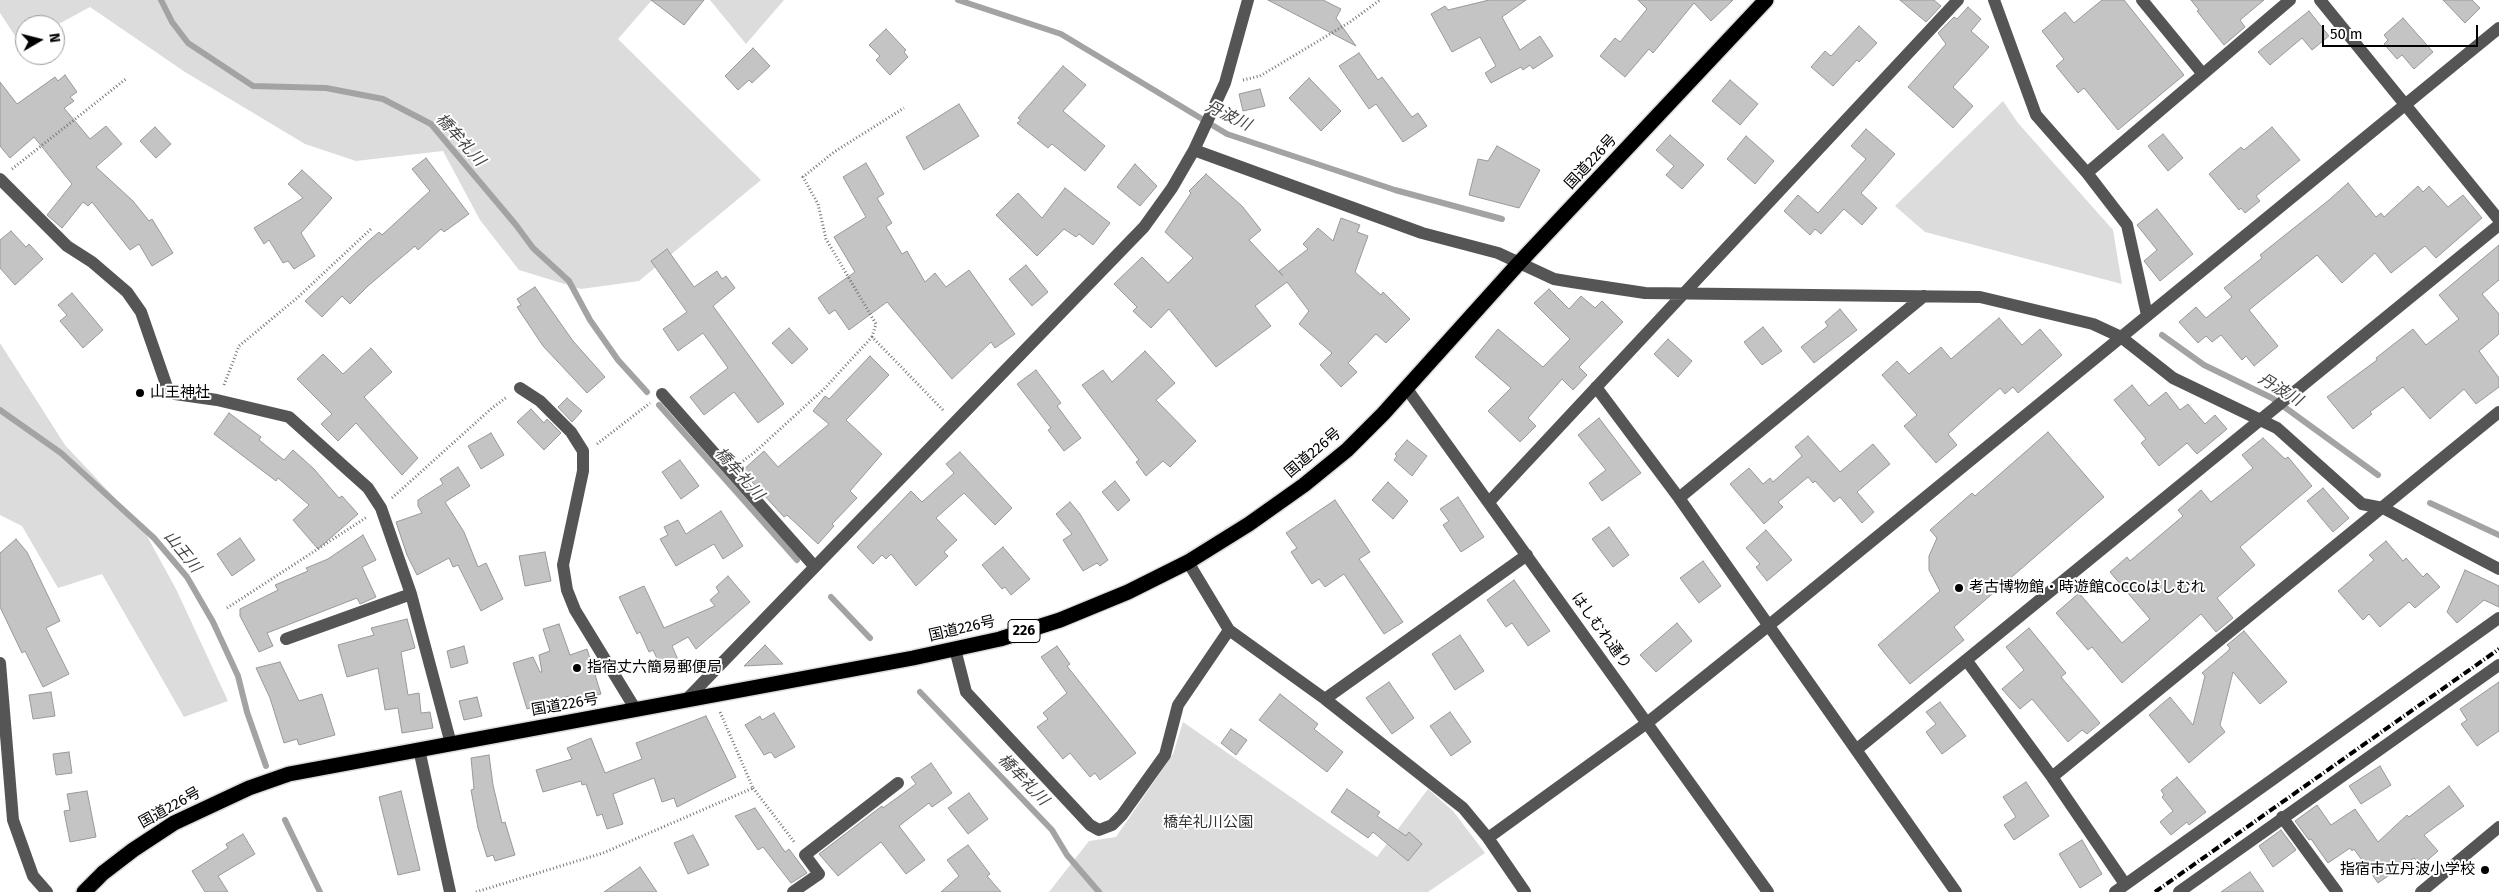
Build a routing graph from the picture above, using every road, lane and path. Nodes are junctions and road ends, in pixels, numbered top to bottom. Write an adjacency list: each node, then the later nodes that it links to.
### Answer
1 (1248, 0): 12 (street)
2 (1380, 0): 12 (path)
3 (1766, 0): 21 (highway, 国道226号 / 226)
4 (1958, 0): 22 (street)
5 (1994, 0): 16 (street)
6 (2142, 0): 10 (street)
7 (2290, 0): 10 (street)
8 (2320, 0): 13 (street)
9 (2499, 28): 13 (street)
10 (2202, 73): 16 (street)
11 (127, 78): 17 (path)
12 (1226, 83): 15 (street)
13 (2405, 104): 18 (street); 24 (street)
14 (904, 108): 25 (path)
15 (1196, 146): 21 (street); 34 (street)
16 (2087, 173): 24 (street)
17 (4, 176): 31 (street)
18 (2499, 220)
19 (2499, 225): 33 (street)
20 (372, 228): 31 (path)
21 (1520, 263): 22 (street); 29 (highway, 国道226号 / 226)
22 (1684, 292): 23 (street); 27 (street)
23 (1924, 296): 26 (street); 37 (street)
24 (2147, 316): 26 (street)
25 (872, 336): 34 (path); 36 (path)
26 (2121, 337): 33 (street); 48 (street)
27 (1596, 387): 37 (street); 38 (street)
28 (520, 388): 35 (street); 39 (path)
29 (1408, 388): 38 (street, はしむれ通り); 42 (highway, 国道226号 / 226)
30 (662, 394): 35 (path); 36 (street)
31 (217, 400): 39 (street)
32 (2499, 412): 40 (street)
33 (2260, 419): 40 (street); 52 (street)
34 (955, 423): 43 (street)
35 (583, 451): 58 (street)
36 (731, 469): 43 (street)
37 (1679, 498): 48 (street)
38 (1489, 502): 41 (street, はしむれ通り)
39 (381, 508): 45 (street); 46 (path)
40 (2383, 508): 44 (street); 63 (street)
41 (1526, 555): 56 (street); 59 (street, はしむれ通り)
42 (1188, 562): 49 (street); 51 (highway, 国道226号 / 226)
43 (815, 567): 57 (street)
44 (2499, 568)
45 (411, 594): 50 (street); 60 (street)
46 (227, 608)
47 (2499, 618): 70 (street)
48 (1768, 626): 59 (street); 62 (street)
49 (1229, 630): 51 (street); 56 (street)
50 (286, 639)
51 (955, 649): 55 (highway, 国道226号 / 226)
52 (1967, 662): 62 (street); 63 (street)
53 (0, 663): 71 (street)
54 (2499, 665): 66 (street)
55 (713, 695): 57 (highway, 国道226号 / 226); 65 (path)
56 (1325, 698): 68 (street)
57 (686, 700): 58 (highway, 国道226号 / 226)
58 (636, 710): 60 (highway, 国道226号 / 226)
59 (1646, 723): 68 (street); 77 (street, はしむれ通り)
60 (451, 744): 61 (highway, 国道226号 / 226)
61 (419, 749): 72 (highway, 国道226号 / 226); 73 (street)
62 (1856, 750): 78 (street)
63 (2052, 777): 70 (street)
64 (898, 783): 69 (street)
65 (753, 788): 69 (path); 74 (path)
66 (2282, 817): 79 (street); 80 (street)
67 (2499, 827): 81 (street)
68 (1488, 838): 76 (street)
69 (805, 855): 75 (street)
70 (2120, 888)
71 (47, 892)
72 (84, 892)
73 (450, 892)
74 (476, 892)
75 (792, 892)
76 (1525, 892)
77 (1768, 892)
78 (1956, 892)
79 (2179, 892)
80 (2336, 892)
81 (2421, 892)

